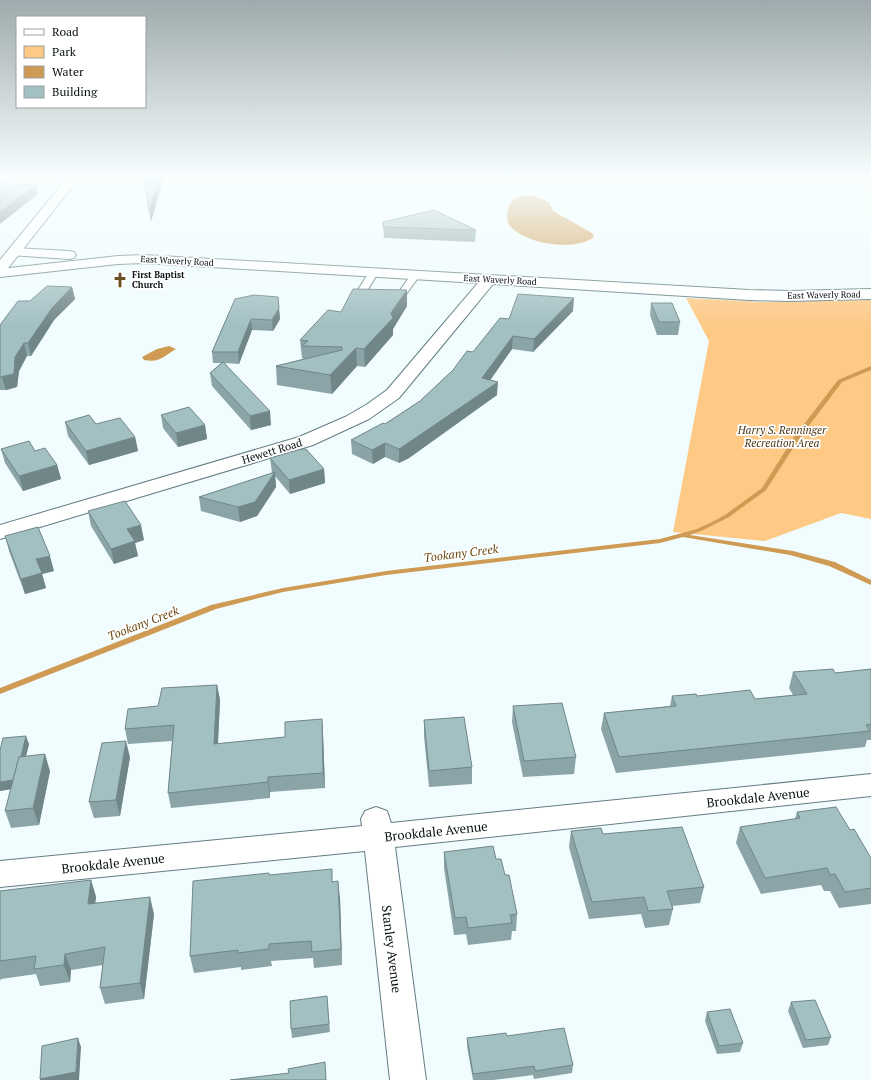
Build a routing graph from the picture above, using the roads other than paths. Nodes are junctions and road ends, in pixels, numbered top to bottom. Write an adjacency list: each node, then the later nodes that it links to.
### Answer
1 (34, 227): 2 (street)
2 (15, 252): 3 (street, East Waverly Road); 4 (street)
3 (130, 260): 5 (street, East Waverly Road); 6 (street, East Waverly Road)
4 (0, 269)
5 (0, 273)
6 (373, 273): 7 (street, East Waverly Road); 7 (lane)
7 (415, 275): 8 (street, East Waverly Road)
8 (489, 280): 9 (street, East Waverly Road); 10 (street, Hewett Road)
9 (871, 294)
10 (0, 532)
11 (871, 785): 12 (street, Brookdale Avenue)
12 (377, 828): 13 (street, Brookdale Avenue); 14 (street, Stanley Avenue)
13 (0, 874)
14 (408, 1080)

